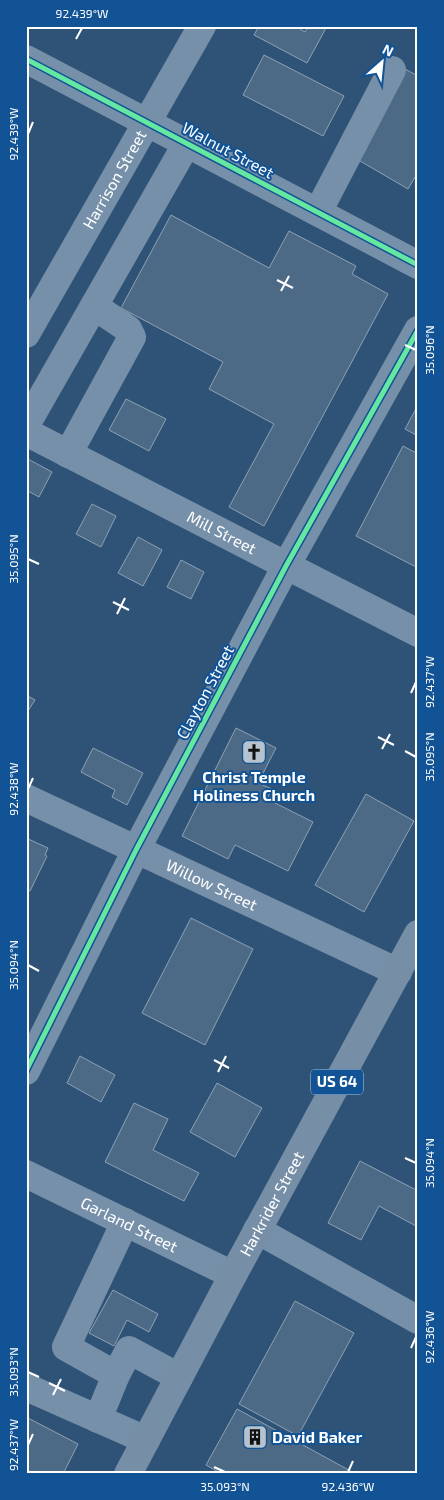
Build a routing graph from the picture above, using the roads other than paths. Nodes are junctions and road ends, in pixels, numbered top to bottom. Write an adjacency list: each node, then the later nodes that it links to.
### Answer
1 (202, 26): 4 (street, Harrison Street)
2 (26, 59): 4 (street, Walnut Street)
3 (392, 70): 6 (street)
4 (148, 122): 5 (street, Walnut Street); 10 (street, Harrison Street)
5 (187, 143): 6 (street, Walnut Street); 8 (street)
6 (318, 212): 7 (street, Walnut Street)
7 (418, 264)
8 (94, 306): 11 (street); 13 (street)
9 (418, 330): 14 (street, Clayton Street)
10 (26, 334)
11 (26, 425)
12 (26, 432): 13 (street, Mill Street)
13 (68, 454): 14 (street, Mill Street)
14 (286, 566): 15 (street, Mill Street); 17 (street, Clayton Street)
15 (418, 634)
16 (26, 798): 17 (street, Willow Street)
17 (136, 850): 19 (street, Willow Street); 20 (street, Clayton Street)
18 (416, 943): 19 (main road, Harkrider Street / US 64)
19 (398, 972): 23 (main road, Harkrider Street / US 64)
20 (26, 1071)
21 (26, 1174): 22 (street, Garland Street)
22 (125, 1222): 24 (street, Garland Street); 26 (street)
23 (257, 1230): 24 (main road, Harkrider Street / US 64); 25 (street)
24 (233, 1275): 27 (main road, Harkrider Street / US 64)
25 (418, 1320)
26 (116, 1375): 27 (street); 29 (street)
27 (179, 1377): 30 (main road, Harkrider Street / US 64)
28 (26, 1387): 29 (street)
29 (98, 1419): 30 (street)
30 (146, 1440): 31 (main road, Harkrider Street / US 64)
31 (128, 1474)

